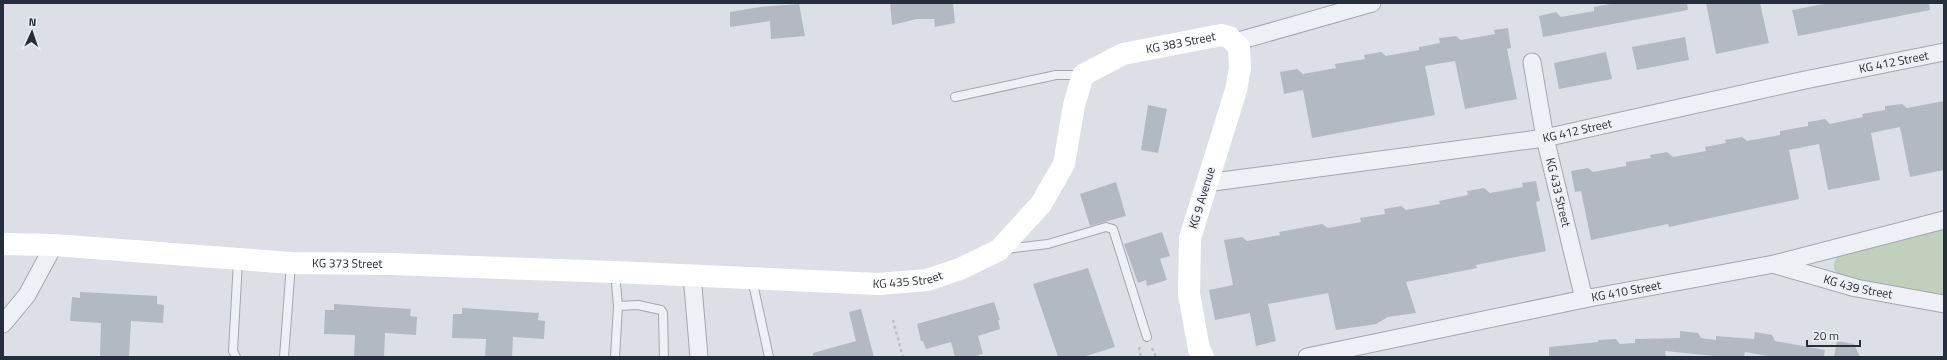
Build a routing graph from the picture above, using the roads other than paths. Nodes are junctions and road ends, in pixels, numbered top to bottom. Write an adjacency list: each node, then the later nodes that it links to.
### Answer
1 (1372, 3): 2 (street)
2 (1235, 42): 5 (main road, KG 383 Street); 8 (main road, KG 9 Avenue)
3 (1944, 52): 7 (street, KG 412 Street)
4 (1532, 62): 7 (street, KG 433 Street)
5 (1083, 75): 6 (lane); 12 (main road, KG 435 Street)
6 (954, 97)
7 (1545, 138): 8 (street, KG 412 Street); 19 (street, KG 433 Street)
8 (1206, 183): 30 (main road, KG 9 Avenue)
9 (1944, 220): 15 (street, KG 410 Street)
10 (3, 244): 11 (main road, KG 373 Street)
11 (54, 245): 13 (main road, KG 373 Street); 22 (street)
12 (999, 250): 18 (main road, KG 435 Street); 23 (lane)
13 (238, 258): 14 (main road, KG 373 Street); 24 (lane)
14 (292, 263): 16 (main road, KG 373 Street); 25 (lane)
15 (1774, 264): 19 (street, KG 410 Street); 20 (street, KG 439 Street)
16 (615, 272): 17 (main road, KG 373 Street); 21 (lane)
17 (692, 275): 18 (main road, KG 435 Street); 28 (street)
18 (752, 278): 29 (lane)
19 (1584, 299): 31 (street, KG 410 Street)
20 (1944, 304)
21 (618, 306): 26 (lane); 27 (lane)
22 (3, 324)
23 (1147, 337)
24 (236, 357)
25 (284, 357)
26 (615, 357)
27 (664, 357)
28 (699, 357)
29 (769, 357)
30 (1203, 357)
31 (1307, 357)

